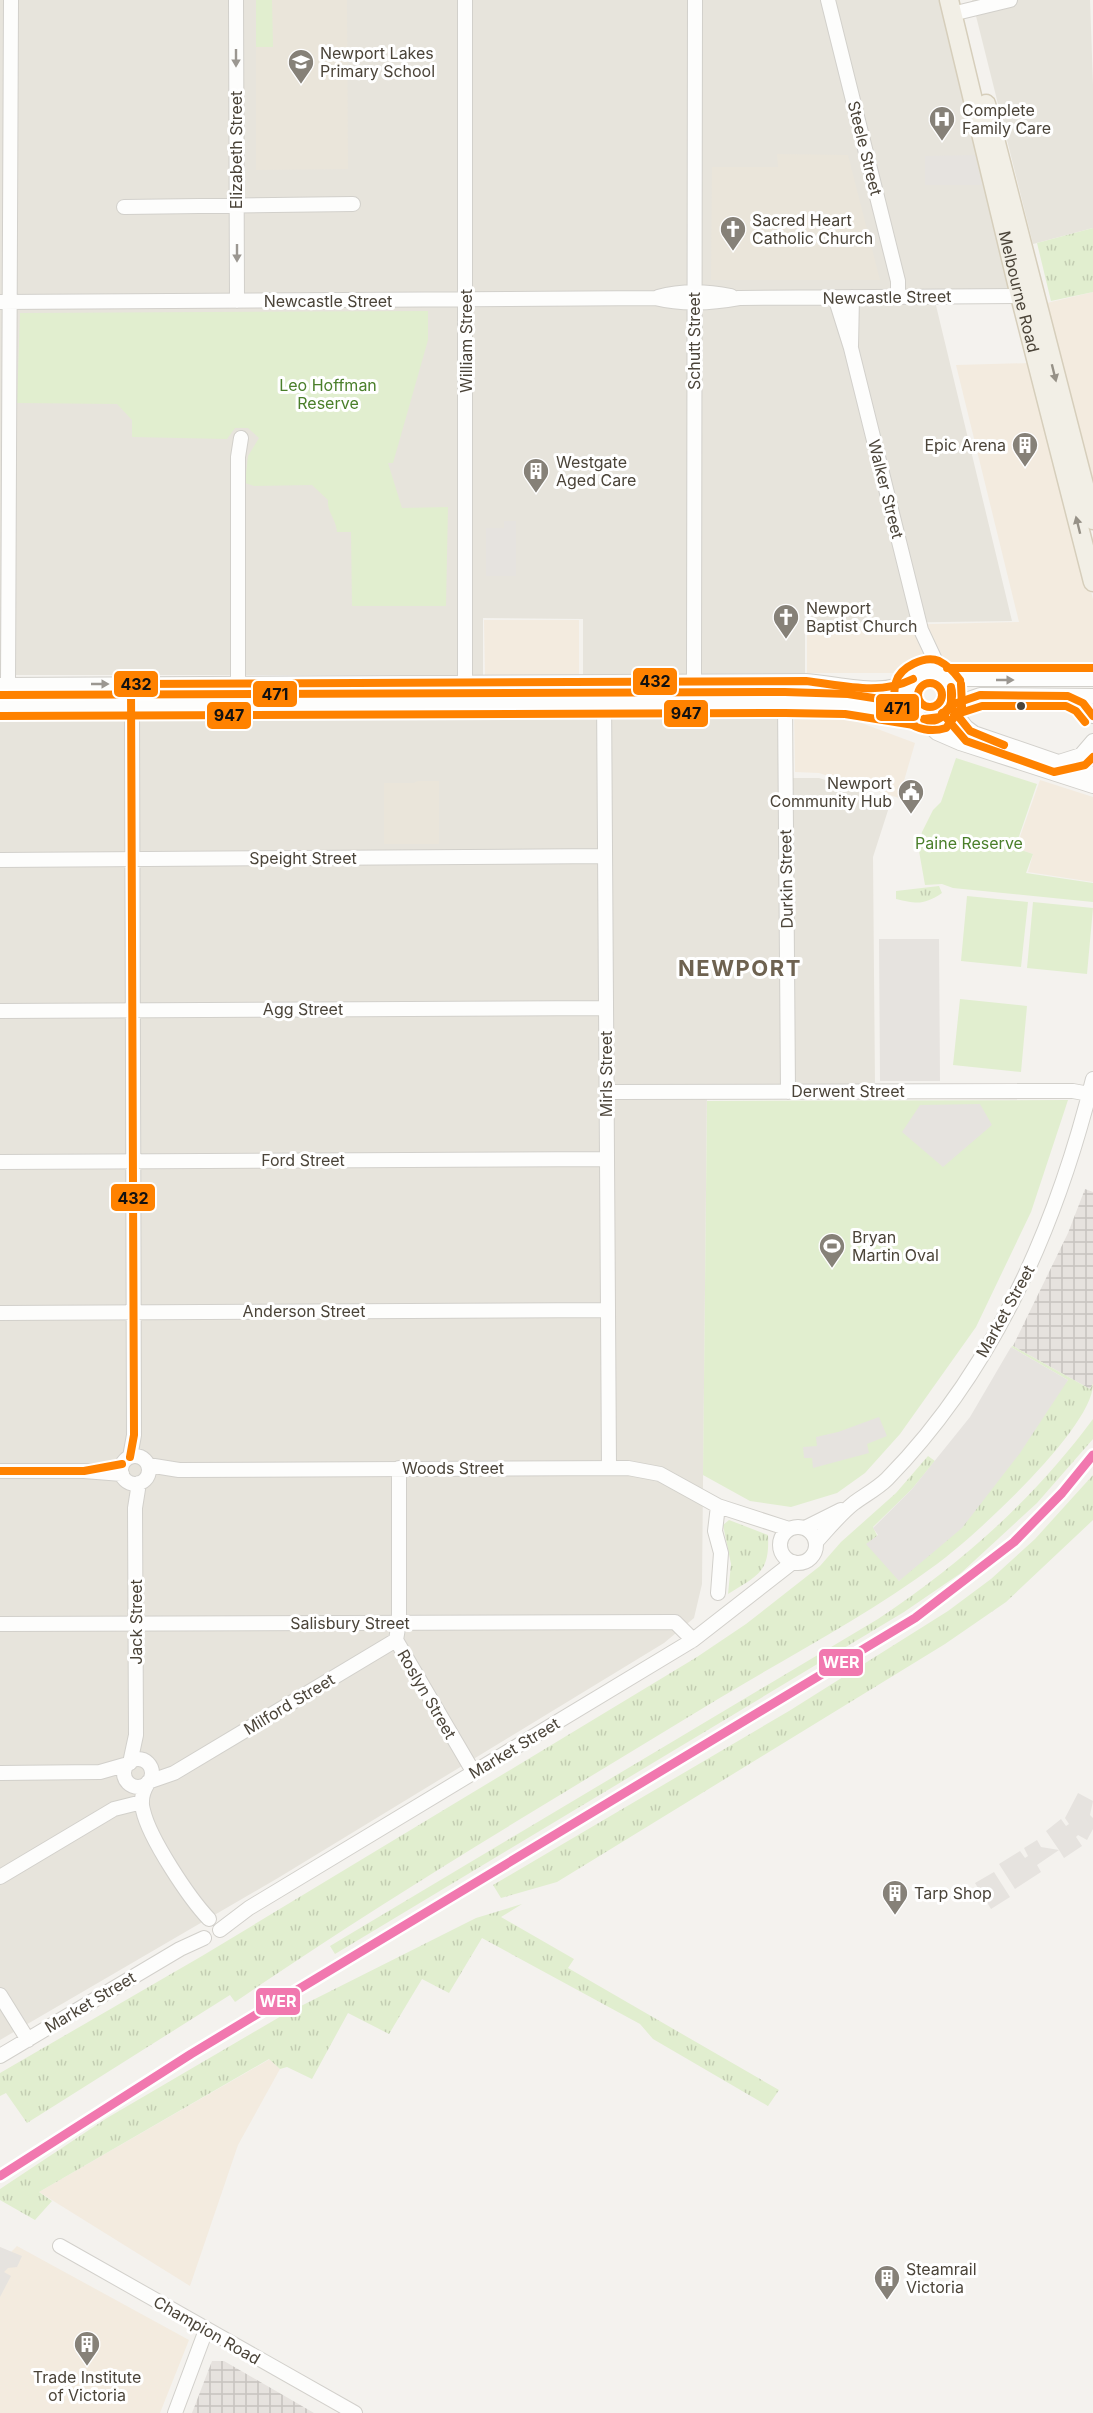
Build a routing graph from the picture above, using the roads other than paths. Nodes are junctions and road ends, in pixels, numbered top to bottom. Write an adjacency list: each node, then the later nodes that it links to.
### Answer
1 (11, 0): 18 (street)
2 (236, 0): 9 (street, Elizabeth Street, one-way to 9)
3 (465, 0): 16 (street, William Street)
4 (695, 0): 15 (street, Schutt Street)
5 (828, 0): 14 (street, Steele Street)
6 (1010, 0): 7 (street)
7 (956, 6): 11 (main road, Melbourne Road)
8 (353, 204): 9 (street)
9 (237, 206): 10 (street); 17 (street, Elizabeth Street, one-way to 17)
10 (124, 207)
11 (1027, 296): 14 (street, Newcastle Street); 21 (main road, Melbourne Road, one-way to 21); 22 (main road, Melbourne Road, one-way to 11)
12 (835, 297): 13 (street, Newcastle Street); 15 (street, Newcastle Street); 19 (street, Walker Street)
13 (852, 297): 14 (street, Newcastle Street); 19 (street, Walker Street)
14 (898, 297)
15 (694, 298): 16 (street, Newcastle Street); 27 (street, Schutt Street)
16 (466, 300): 17 (street, Newcastle Street); 29 (street, William Street)
17 (237, 301): 18 (street, Newcastle Street)
18 (6, 302): 32 (street)
19 (851, 348): 23 (street, Walker Street)
20 (241, 438): 31 (street)
21 (1093, 520)
22 (1093, 582)
23 (921, 630): 24 (street, Walker Street); 25 (street, Walker Street)
24 (915, 677): 25 (street); 27 (street); 40 (street)
25 (945, 678): 26 (street, one-way to 26); 39 (street)
26 (1093, 679)
27 (693, 681): 28 (street)
28 (604, 682): 29 (street); 35 (street, Mirls Street)
29 (465, 683): 31 (street)
30 (132, 684): 31 (street); 32 (street, one-way to 30); 37 (street, Jack Street)
31 (238, 684)
32 (4, 685)
33 (1068, 696): 34 (street); 39 (street); 41 (street)
34 (1093, 696)
35 (604, 702): 36 (street); 37 (street); 46 (street, Mirls Street)
36 (785, 702): 40 (street); 54 (street, Durkin Street)
37 (132, 705): 38 (street); 48 (street, Jack Street)
38 (0, 706)
39 (951, 706): 40 (street); 43 (street)
40 (917, 716): 45 (street)
41 (1093, 716)
42 (1093, 741): 43 (street)
43 (1057, 762): 44 (street)
44 (1093, 774)
45 (1093, 786)
46 (605, 856): 48 (street, Speight Street); 49 (street, Mirls Street)
47 (0, 860): 48 (street, Speight Street)
48 (132, 860): 50 (street, Jack Street)
49 (606, 1008): 50 (street, Agg Street); 53 (street, Mirls Street)
50 (132, 1010): 51 (street, Agg Street); 57 (street, Jack Street)
51 (0, 1011)
52 (1093, 1079): 55 (street, Market Street)
53 (606, 1092): 54 (street, Derwent Street); 56 (street, Mirls Street)
54 (788, 1092): 55 (street, Derwent Street)
55 (1089, 1094): 66 (street, Market Street)
56 (607, 1159): 57 (street, Ford Street); 59 (street, Mirls Street)
57 (133, 1161): 58 (street, Ford Street); 60 (street, Jack Street)
58 (0, 1162)
59 (608, 1310): 60 (street, Anderson Street); 62 (street, Mirls Street)
60 (134, 1312): 61 (street, Anderson Street); 64 (street, Jack Street)
61 (0, 1313)
62 (609, 1467): 63 (street, Woods Street); 67 (street, Woods Street)
63 (399, 1468): 64 (street, Woods Street); 76 (street, Roslyn Street)
64 (135, 1470): 65 (street, Woods Street); 78 (street, Jack Street)
65 (0, 1471)
66 (852, 1505): 69 (street, Market Street); 71 (street, Market Street)
67 (718, 1506): 68 (street, Woods Street); 75 (street)
68 (759, 1520): 70 (street, Woods Street); 72 (street, Woods Street)
69 (805, 1528): 70 (street); 71 (street)
70 (789, 1529): 72 (street)
71 (816, 1542): 73 (street)
72 (781, 1547): 73 (street); 74 (street, Market Street)
73 (793, 1562): 74 (street, Market Street)
74 (771, 1578): 80 (street, Market Street)
75 (718, 1593)
76 (399, 1622): 78 (street, Salisbury Street); 79 (street, Roslyn Street); 80 (street, Salisbury Street)
77 (0, 1624): 78 (street, Salisbury Street)
78 (137, 1624): 81 (street, Jack Street)
79 (396, 1640): 84 (street, Milford Street); 87 (street, Roslyn Street)
80 (693, 1640): 87 (street, Market Street)
81 (136, 1736): 82 (street, Jack Street); 83 (street, Jack Street)
82 (129, 1764): 83 (street); 85 (street); 88 (street)
83 (148, 1764): 84 (street); 89 (street)
84 (182, 1768): 89 (street, Milford Street)
85 (100, 1772): 86 (street); 88 (street)
86 (0, 1773)
87 (474, 1773): 92 (street, Market Street)
88 (127, 1781): 89 (street); 90 (street)
89 (148, 1783): 90 (street)
90 (137, 1802): 91 (street); 92 (street)
91 (0, 1877)
92 (208, 1927): 94 (street, Market Street)
93 (0, 1995): 94 (street)
94 (28, 2040): 95 (street, Market Street)
95 (0, 2056)
96 (60, 2246): 97 (street, Champion Road)
97 (206, 2330): 98 (street); 99 (street, Champion Road)
98 (175, 2413)
99 (355, 2413)

